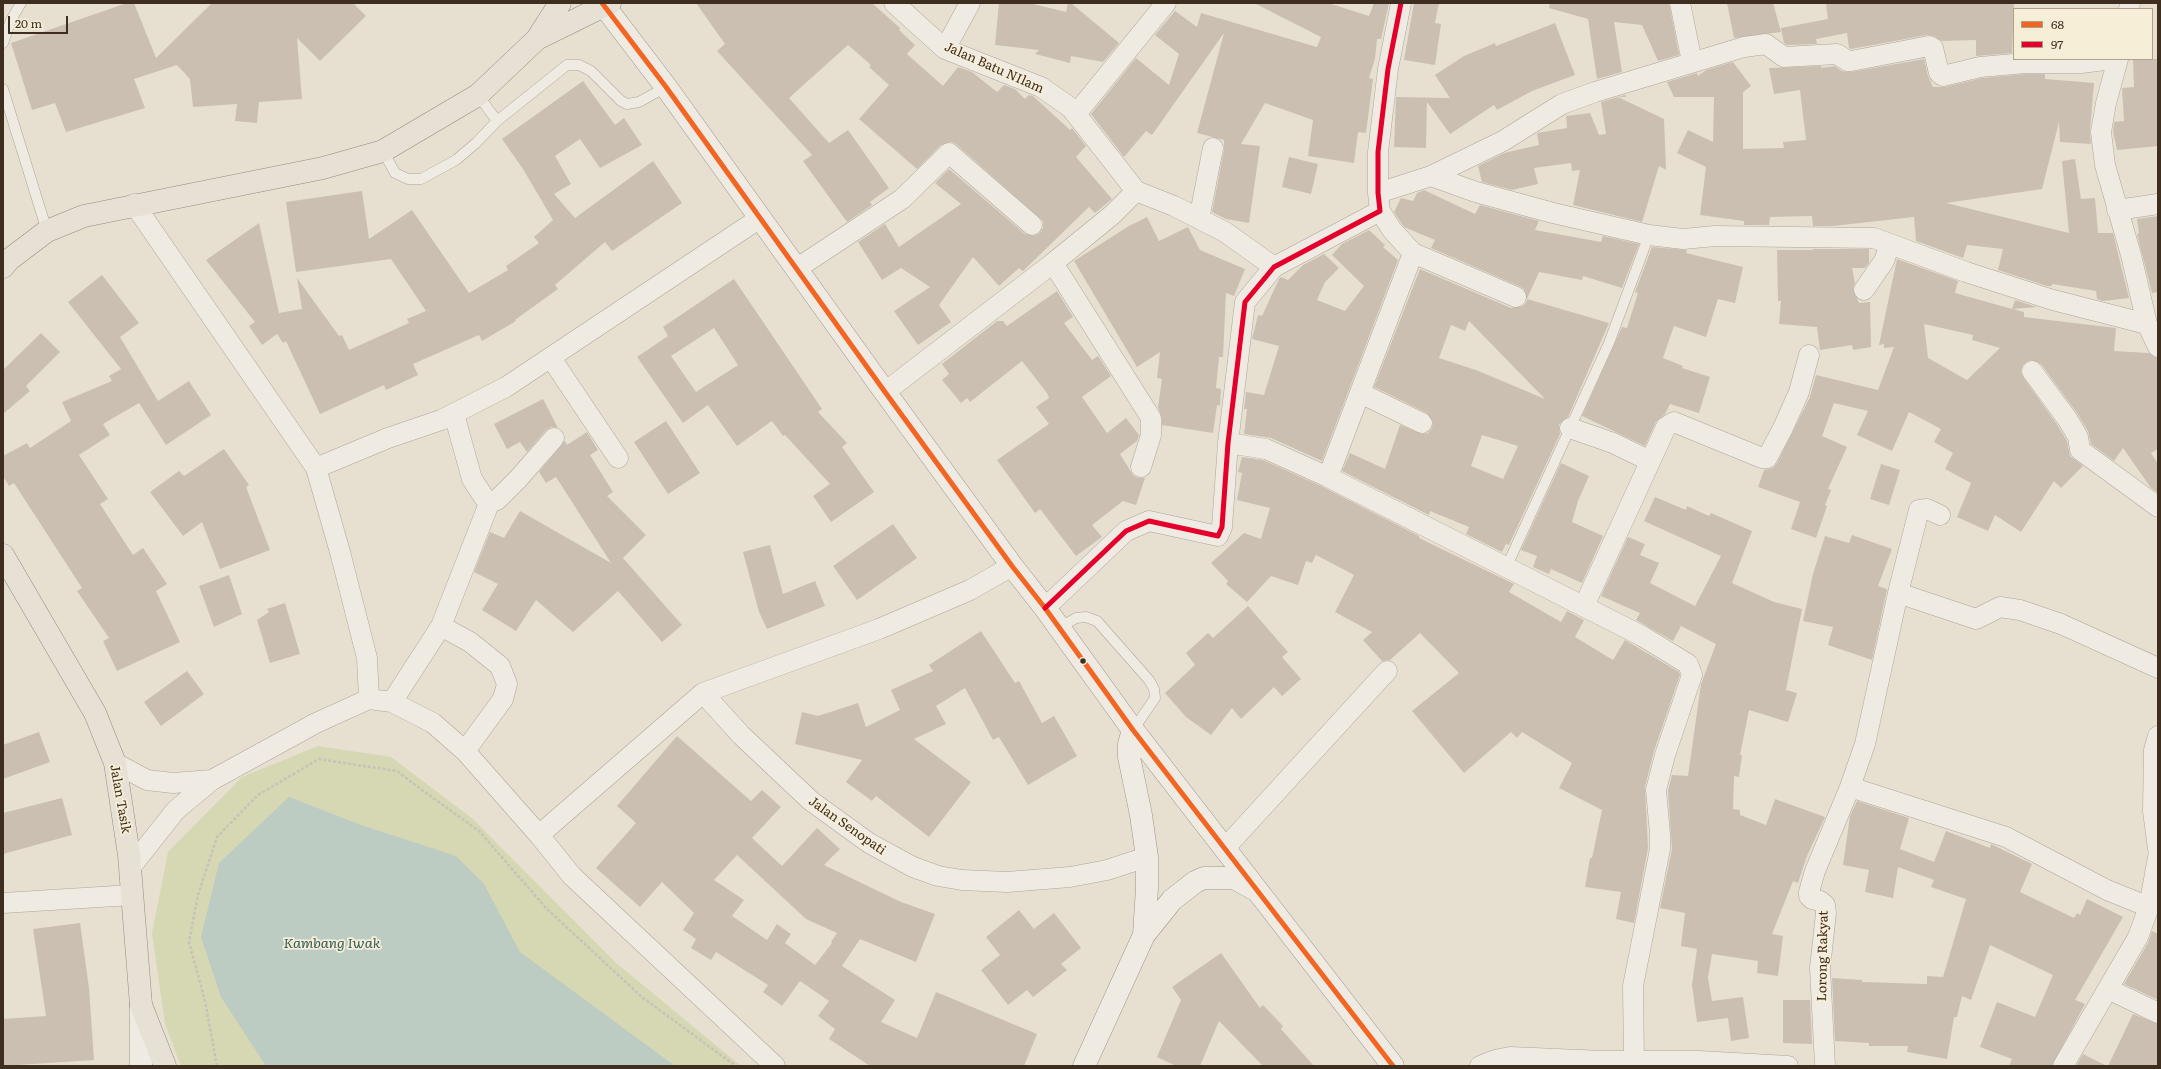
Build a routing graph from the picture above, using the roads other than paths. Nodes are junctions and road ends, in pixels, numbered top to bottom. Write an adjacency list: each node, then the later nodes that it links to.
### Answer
1 (21, 3): 10 (lane)
2 (560, 3): 9 (main road)
3 (894, 3): 11 (street, Jalan Batu NIlam)
4 (970, 3): 11 (street)
5 (1166, 3): 18 (street)
6 (1401, 3): 24 (street)
7 (1680, 3): 14 (street)
8 (606, 4): 9 (main road); 15 (main road)
9 (537, 39): 17 (main road)
10 (3, 43)
11 (945, 49): 18 (street, Jalan Batu NIlam)
12 (2102, 60): 14 (street)
13 (2118, 60): 27 (street)
14 (1692, 62): 22 (street)
15 (666, 87): 19 (lane); 28 (main road)
16 (3, 89): 31 (lane)
17 (478, 94): 19 (lane); 21 (main road)
18 (1076, 114): 23 (street, Jalan Batu NIlam)
19 (497, 121): 21 (lane)
20 (1213, 148): 29 (street)
21 (383, 151): 25 (main road)
22 (1431, 176): 24 (street); 32 (street)
23 (1136, 191): 29 (street); 36 (street)
24 (1379, 202): 34 (street); 37 (street)
25 (134, 204): 31 (main road); 56 (street)
26 (2158, 204): 27 (street)
27 (2117, 210): 41 (street)
28 (760, 218): 38 (main road); 44 (street)
29 (1199, 219): 37 (street)
30 (1032, 225): 38 (street)
31 (47, 232): 35 (main road)
32 (1650, 235): 33 (street); 50 (lane)
33 (1890, 244): 39 (street); 41 (street)
34 (1413, 253): 40 (street); 47 (street)
35 (5, 259)
36 (1053, 263): 46 (street); 55 (street)
37 (1274, 267): 52 (street)
38 (796, 269): 46 (main road)
39 (1864, 290)
40 (1516, 297)
41 (2147, 324): 42 (street)
42 (2158, 347)
43 (1809, 355): 54 (street)
44 (551, 358): 48 (street); 53 (street)
45 (2032, 371): 59 (street)
46 (884, 392): 62 (main road)
47 (1360, 394): 49 (street); 57 (street)
48 (454, 414): 56 (street); 58 (street)
49 (1422, 423)
50 (1570, 428): 54 (street); 63 (lane)
51 (554, 438): 58 (street)
52 (1228, 442): 57 (street); 66 (street)
53 (618, 458)
54 (1650, 461): 65 (street)
55 (1141, 467)
56 (316, 468): 72 (street)
57 (1328, 477): 63 (street)
58 (490, 501): 67 (street)
59 (2158, 507)
60 (1940, 515): 64 (street)
61 (3, 555): 77 (main road, Jalan Tasik)
62 (1012, 566): 66 (main road); 71 (street)
63 (1506, 568): 65 (street)
64 (1898, 593): 69 (street); 79 (street)
65 (1584, 606): 94 (street)
66 (1045, 608): 68 (main road)
67 (441, 626): 73 (street); 76 (street)
68 (1059, 628): 74 (main road); 74 (lane)
69 (2158, 668)
70 (1387, 671): 81 (street)
71 (703, 693): 80 (street); 83 (street, Jalan Senopati)
72 (369, 699): 73 (street); 78 (street)
73 (392, 702): 76 (street)
74 (1133, 730): 81 (main road); 83 (main road)
75 (2158, 736): 82 (street)
76 (465, 751): 80 (street)
77 (115, 763): 78 (street); 85 (main road, Jalan Tasik)
78 (212, 780): 85 (street)
79 (1849, 789): 89 (street); 103 (street, Lorong Rakyat)
80 (540, 835): 98 (street)
81 (1225, 848): 86 (main road)
82 (2158, 849)
83 (1147, 857): 90 (main road)
84 (2158, 857): 89 (street)
85 (130, 868): 87 (main road, Jalan Tasik)
86 (1257, 890): 90 (main road); 100 (main road)
87 (132, 895): 88 (street); 92 (main road, Jalan Tasik)
88 (3, 903)
89 (2150, 919): 91 (street)
90 (1144, 935): 99 (main road)
91 (2108, 989): 93 (street); 104 (street)
92 (141, 1005): 96 (main road); 97 (main road, Jalan Tasik)
93 (2158, 1013)
94 (1634, 1061): 95 (street); 101 (street)
95 (1699, 1064): 102 (street)
96 (141, 1066)
97 (165, 1066)
98 (775, 1066)
99 (1084, 1066)
100 (1393, 1066)
101 (1480, 1066)
102 (1788, 1066)
103 (1825, 1066)
104 (2063, 1066)

